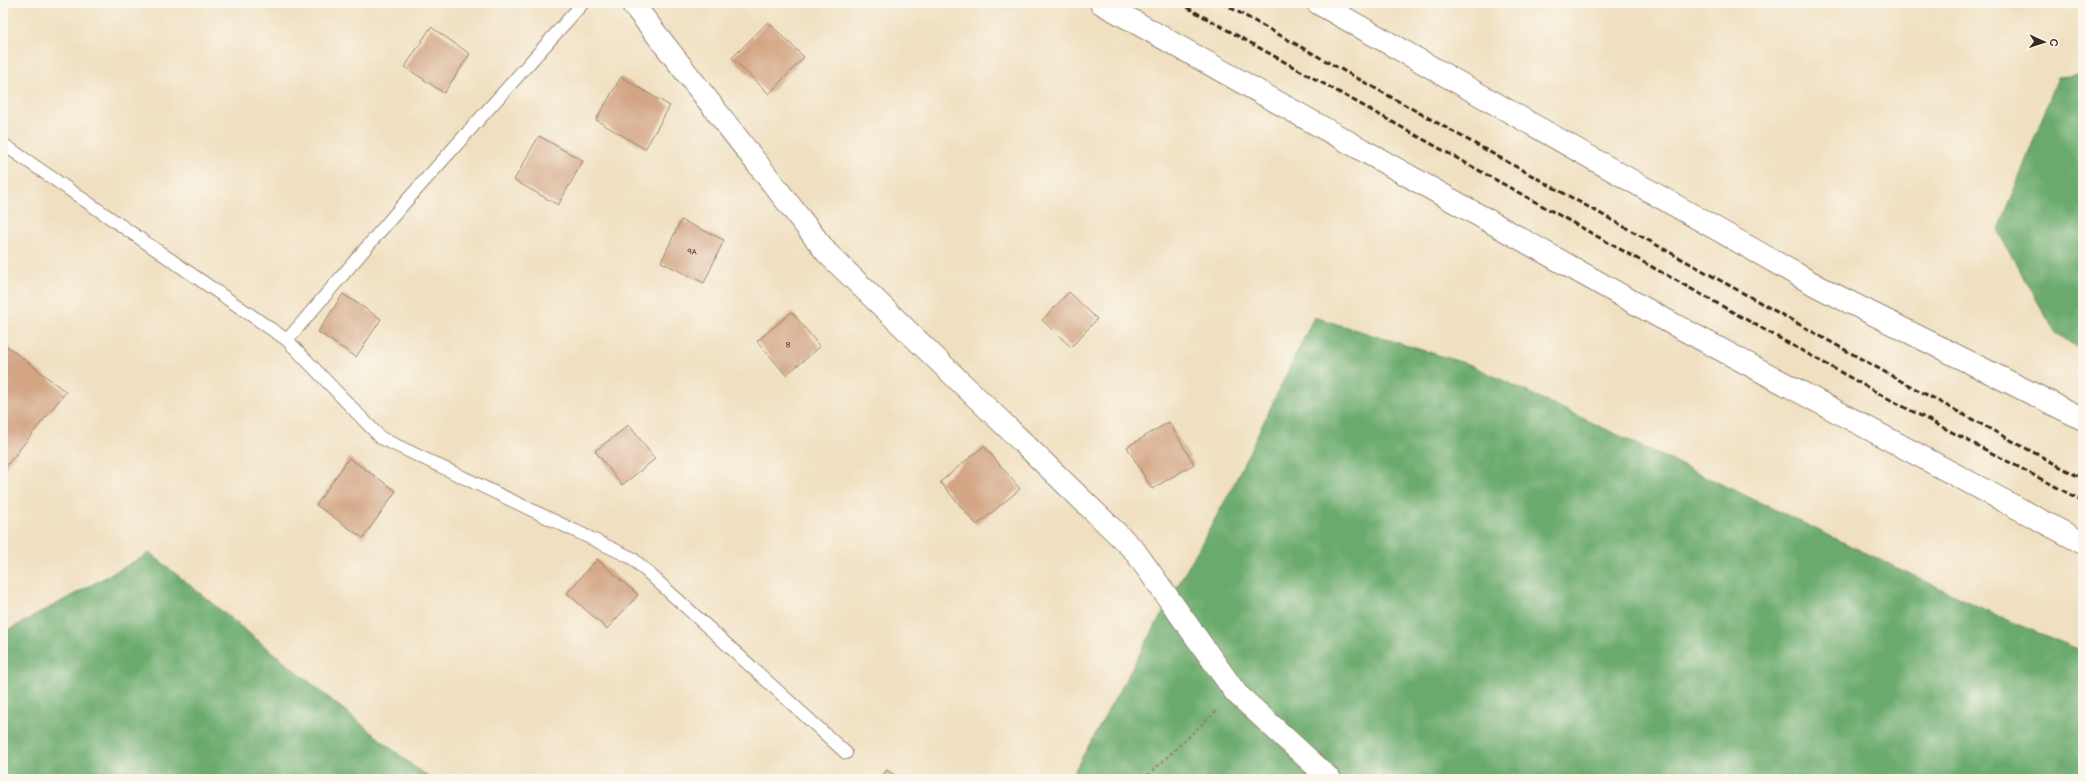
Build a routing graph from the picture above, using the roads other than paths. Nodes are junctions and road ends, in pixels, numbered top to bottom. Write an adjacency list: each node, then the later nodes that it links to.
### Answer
1 (583, 3): 6 (lane)
2 (632, 3): 10 (street)
3 (1101, 3): 8 (street)
4 (1318, 3): 7 (street)
5 (3, 144): 6 (lane)
6 (287, 340): 9 (lane)
7 (2083, 419)
8 (2083, 543)
9 (846, 753)
10 (1330, 779)

